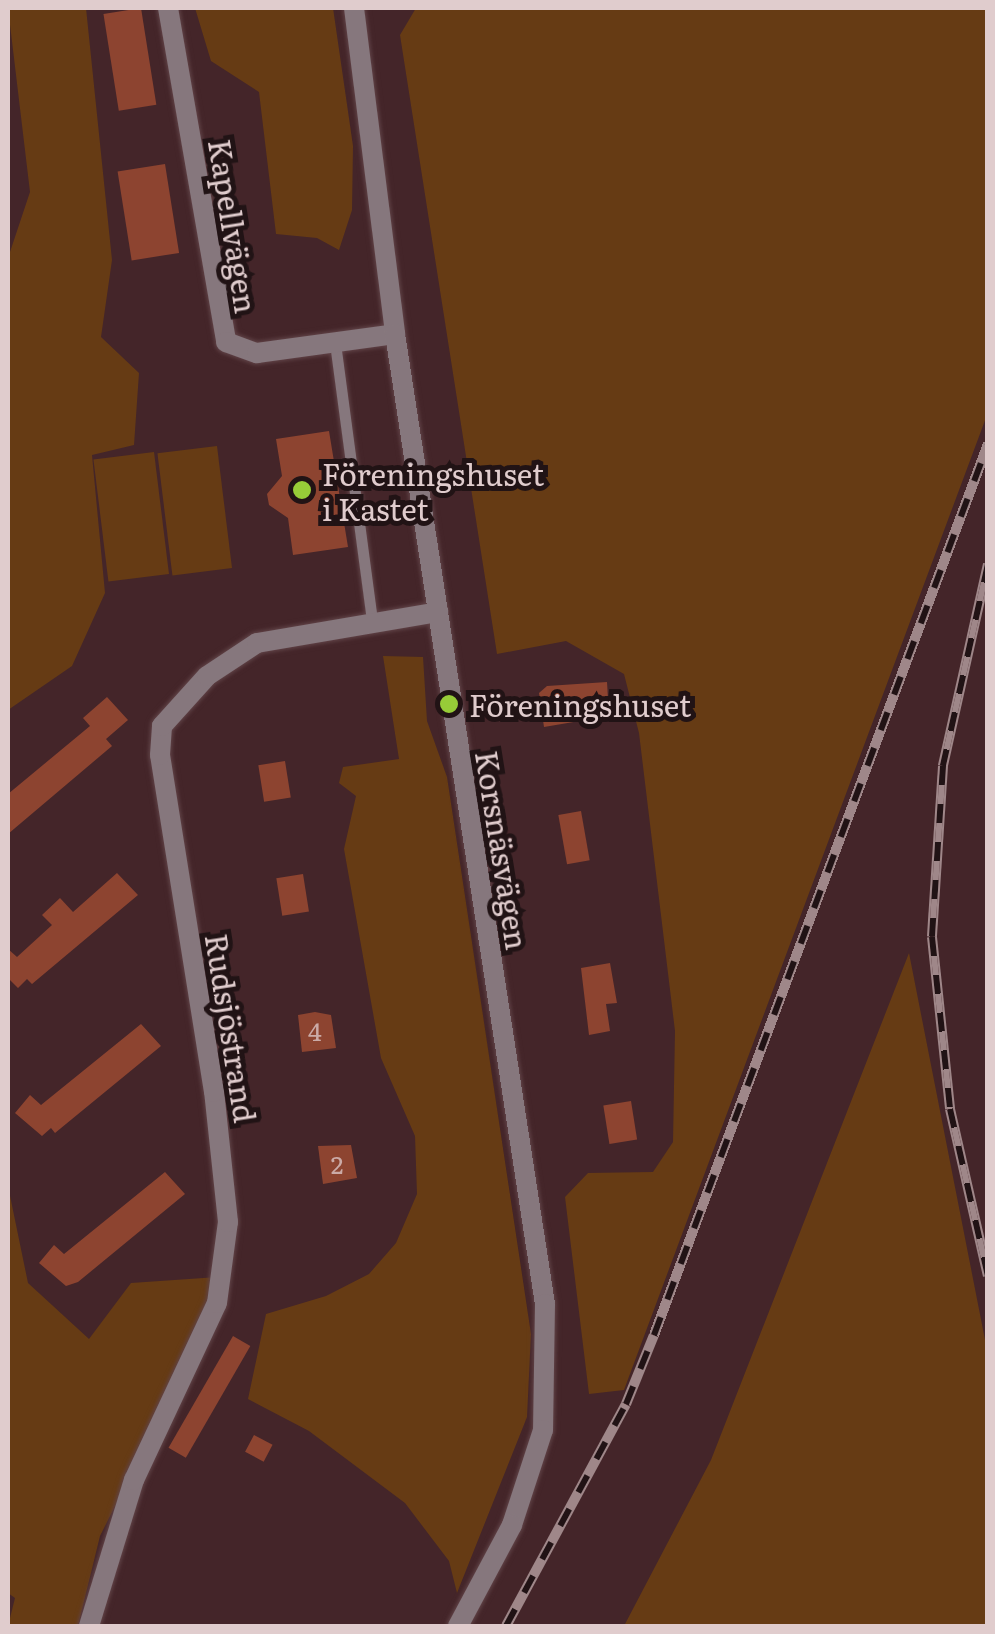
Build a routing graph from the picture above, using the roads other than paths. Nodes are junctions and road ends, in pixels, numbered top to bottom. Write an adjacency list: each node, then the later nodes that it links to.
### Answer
1 (168, 8): 4 (street, Kapellvägen)
2 (354, 8): 3 (street, Korsnäsvägen)
3 (395, 334): 4 (street, Kapellvägen); 5 (street, Korsnäsvägen)
4 (335, 344): 6 (lane)
5 (438, 612): 6 (street, Rudsjöstrand); 8 (street, Korsnäsvägen)
6 (372, 620): 7 (street, Rudsjöstrand)
7 (88, 1626)
8 (458, 1626)

